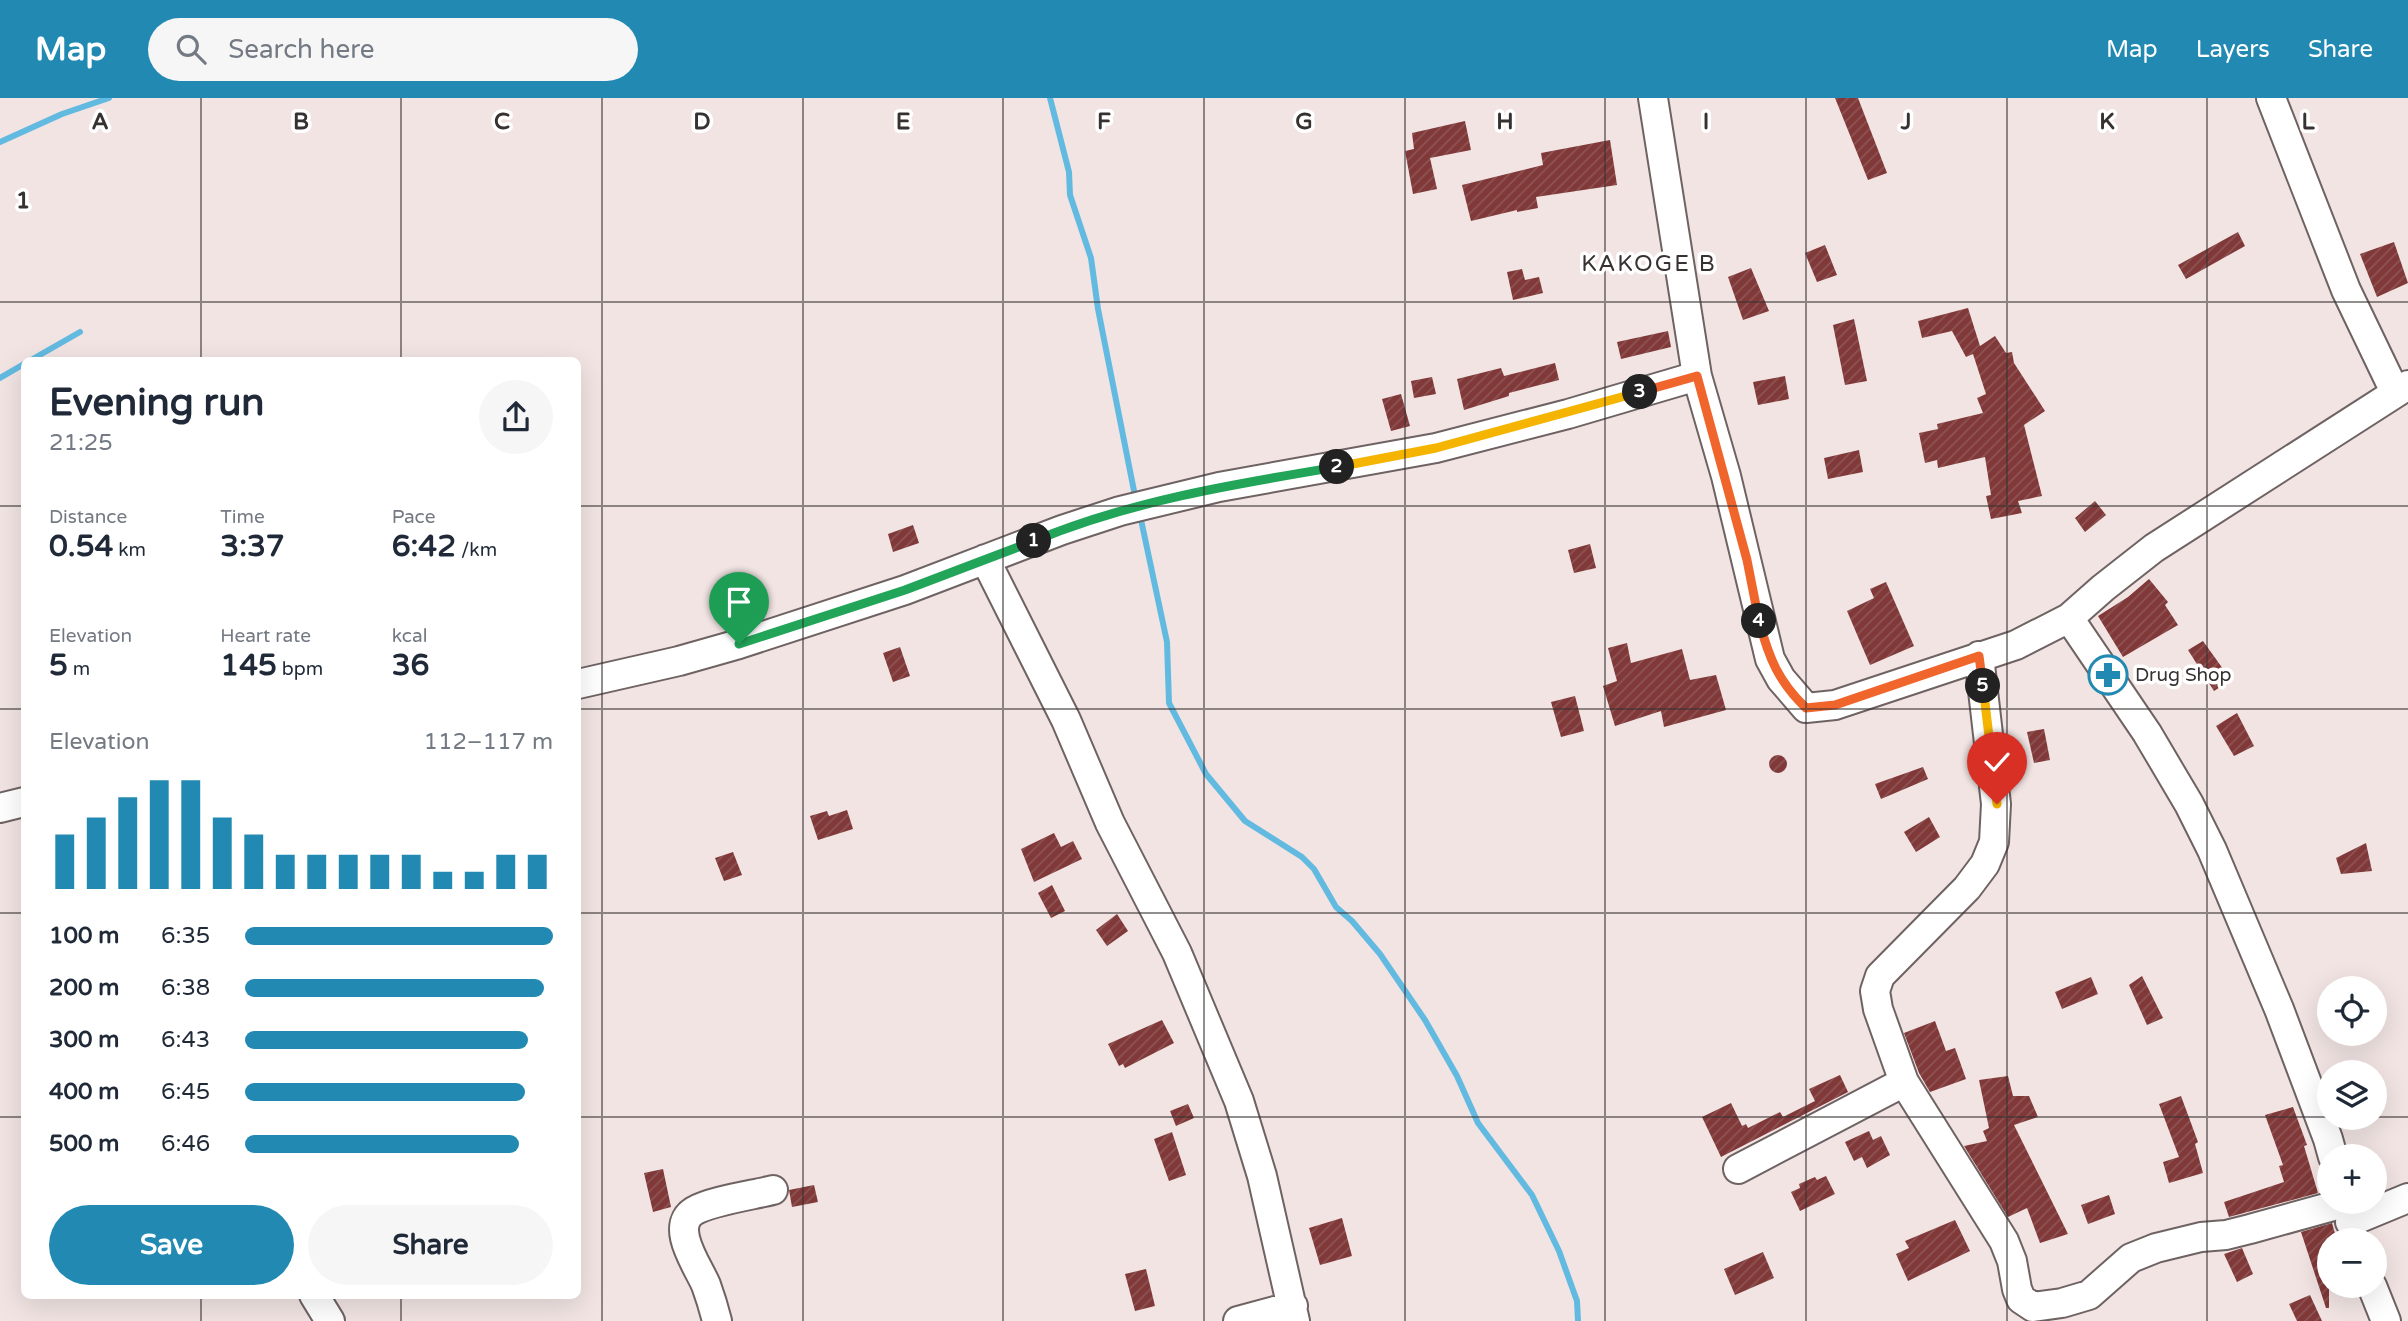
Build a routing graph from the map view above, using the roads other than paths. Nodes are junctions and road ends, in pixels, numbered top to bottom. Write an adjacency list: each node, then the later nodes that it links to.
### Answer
1 (1653, 98): 3 (street)
2 (2271, 98): 4 (street)
3 (1697, 376): 5 (street); 7 (street)
4 (2401, 388): 6 (street)
5 (985, 559): 8 (street); 19 (street)
6 (2069, 618): 7 (street); 12 (street)
7 (1979, 656): 11 (street)
8 (581, 683)
9 (21, 804): 10 (street)
10 (0, 808)
11 (1904, 1082): 13 (street); 16 (street)
12 (2329, 1144)
13 (1738, 1169)
14 (773, 1191): 21 (street)
15 (2408, 1198): 16 (street)
16 (2349, 1217)
17 (2377, 1298): 23 (street)
18 (316, 1299): 20 (street)
19 (1294, 1314): 22 (street)
20 (330, 1321)
21 (717, 1321)
22 (1238, 1321)
23 (2386, 1321)

